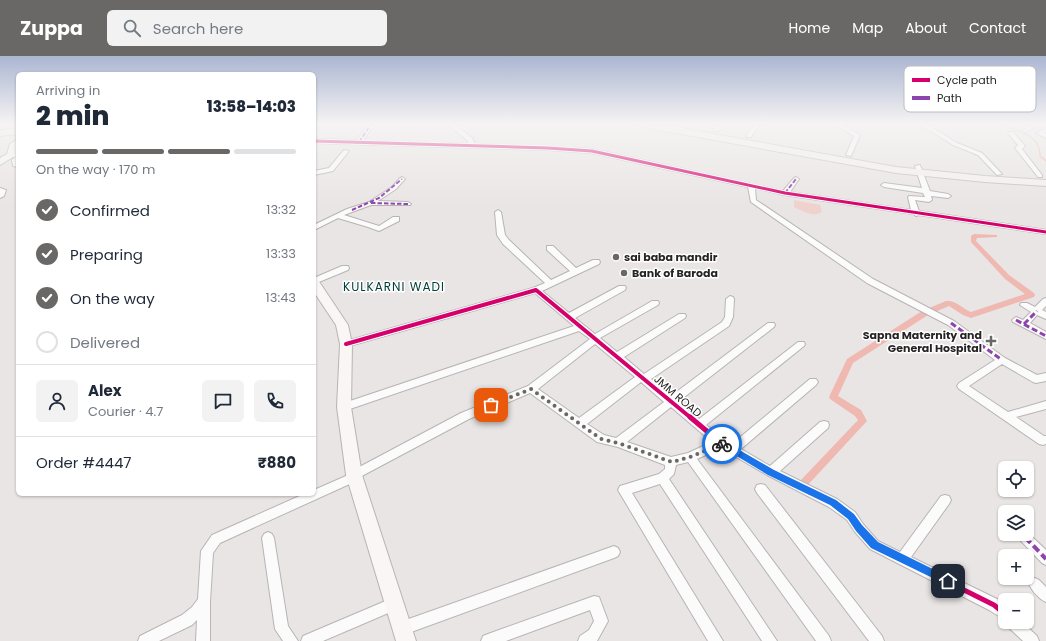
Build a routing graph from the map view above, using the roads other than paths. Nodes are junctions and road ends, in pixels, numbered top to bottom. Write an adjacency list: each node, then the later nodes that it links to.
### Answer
1 (582, 150): 19 (street)
2 (808, 150): 12 (main road)
3 (817, 150): 9 (main road)
4 (851, 150): 9 (street)
5 (971, 150): 14 (street)
6 (1020, 150): 17 (street)
7 (346, 151): 13 (street)
8 (16, 155): 10 (main road); 11 (street)
9 (849, 155): 12 (main road)
10 (0, 162)
11 (16, 165)
12 (919, 170): 14 (main road); 17 (main road); 21 (street)
13 (316, 173)
14 (999, 174): 17 (main road)
15 (402, 179): 25 (street)
16 (796, 179): 22 (street)
17 (1044, 179)
18 (884, 185): 21 (street)
19 (751, 186): 22 (street); 59 (street)
20 (0, 190): 23 (street)
21 (926, 192): 24 (street); 28 (street)
22 (785, 193): 28 (street)
23 (0, 196)
24 (948, 196)
25 (371, 203): 26 (street); 29 (street)
26 (408, 204)
27 (498, 212): 38 (street)
28 (916, 214): 32 (street)
29 (338, 216): 30 (street); 31 (street)
30 (396, 219)
31 (316, 227)
32 (1046, 232)
33 (550, 248): 36 (street)
34 (596, 262): 36 (street)
35 (345, 268): 37 (street)
36 (576, 272): 38 (street)
37 (316, 281)
38 (550, 283): 41 (street)
39 (316, 285): 56 (main road)
40 (622, 288): 49 (street)
41 (536, 290): 49 (street, JMM ROAD); 56 (street)
42 (730, 299): 61 (street)
43 (1043, 300): 46 (street)
44 (655, 303): 55 (street)
45 (1024, 305): 46 (street)
46 (1037, 311): 48 (street); 51 (street)
47 (682, 316): 58 (street)
48 (1046, 316)
49 (569, 317): 53 (street, JMM ROAD)
50 (1016, 320): 51 (street)
51 (1024, 324): 54 (street)
52 (771, 325): 64 (street)
53 (581, 327): 55 (street, JMM ROAD); 66 (street)
54 (1044, 332)
55 (595, 339): 58 (street, JMM ROAD); 63 (street)
56 (346, 344): 66 (main road)
57 (802, 344): 69 (street)
58 (617, 357): 61 (street, JMM ROAD)
59 (1002, 360): 60 (street); 67 (street)
60 (1046, 376)
61 (643, 378): 64 (street, JMM ROAD); 68 (street)
62 (813, 382): 74 (street)
63 (531, 389): 68 (street); 78 (street)
64 (671, 402): 69 (street, JMM ROAD); 72 (street)
65 (1046, 405): 67 (street)
66 (344, 407): 78 (main road)
67 (1007, 416): 71 (street)
68 (579, 424): 72 (street)
69 (699, 425): 73 (street, JMM ROAD)
70 (824, 425): 77 (street)
71 (1046, 440)
72 (618, 443): 76 (street)
73 (721, 443): 74 (street, JMM ROAD); 75 (street)
74 (733, 450): 77 (street, JMM ROAD)
75 (690, 457): 76 (street); 104 (street)
76 (672, 462): 79 (street)
77 (771, 472): 87 (street, JMM ROAD)
78 (354, 475): 81 (street); 92 (main road)
79 (662, 478): 102 (street); 103 (street)
80 (761, 490): 105 (street)
81 (316, 494)
82 (312, 496): 91 (street)
83 (945, 500): 87 (street)
84 (268, 538): 99 (street)
85 (1029, 541): 88 (street)
86 (614, 552): 95 (street)
87 (902, 559): 93 (street, JMM ROAD)
88 (1046, 560)
89 (1035, 584): 90 (street)
90 (1046, 596)
91 (204, 601): 97 (street); 98 (street)
92 (395, 603): 95 (main road); 100 (street)
93 (998, 608)
94 (1021, 629): 106 (street)
95 (405, 635)
96 (592, 639): 101 (street)
97 (145, 641)
98 (203, 641)
99 (291, 641)
100 (308, 641)
101 (488, 641)
102 (716, 641)
103 (770, 641)
104 (824, 641)
105 (877, 641)
106 (1032, 641)

